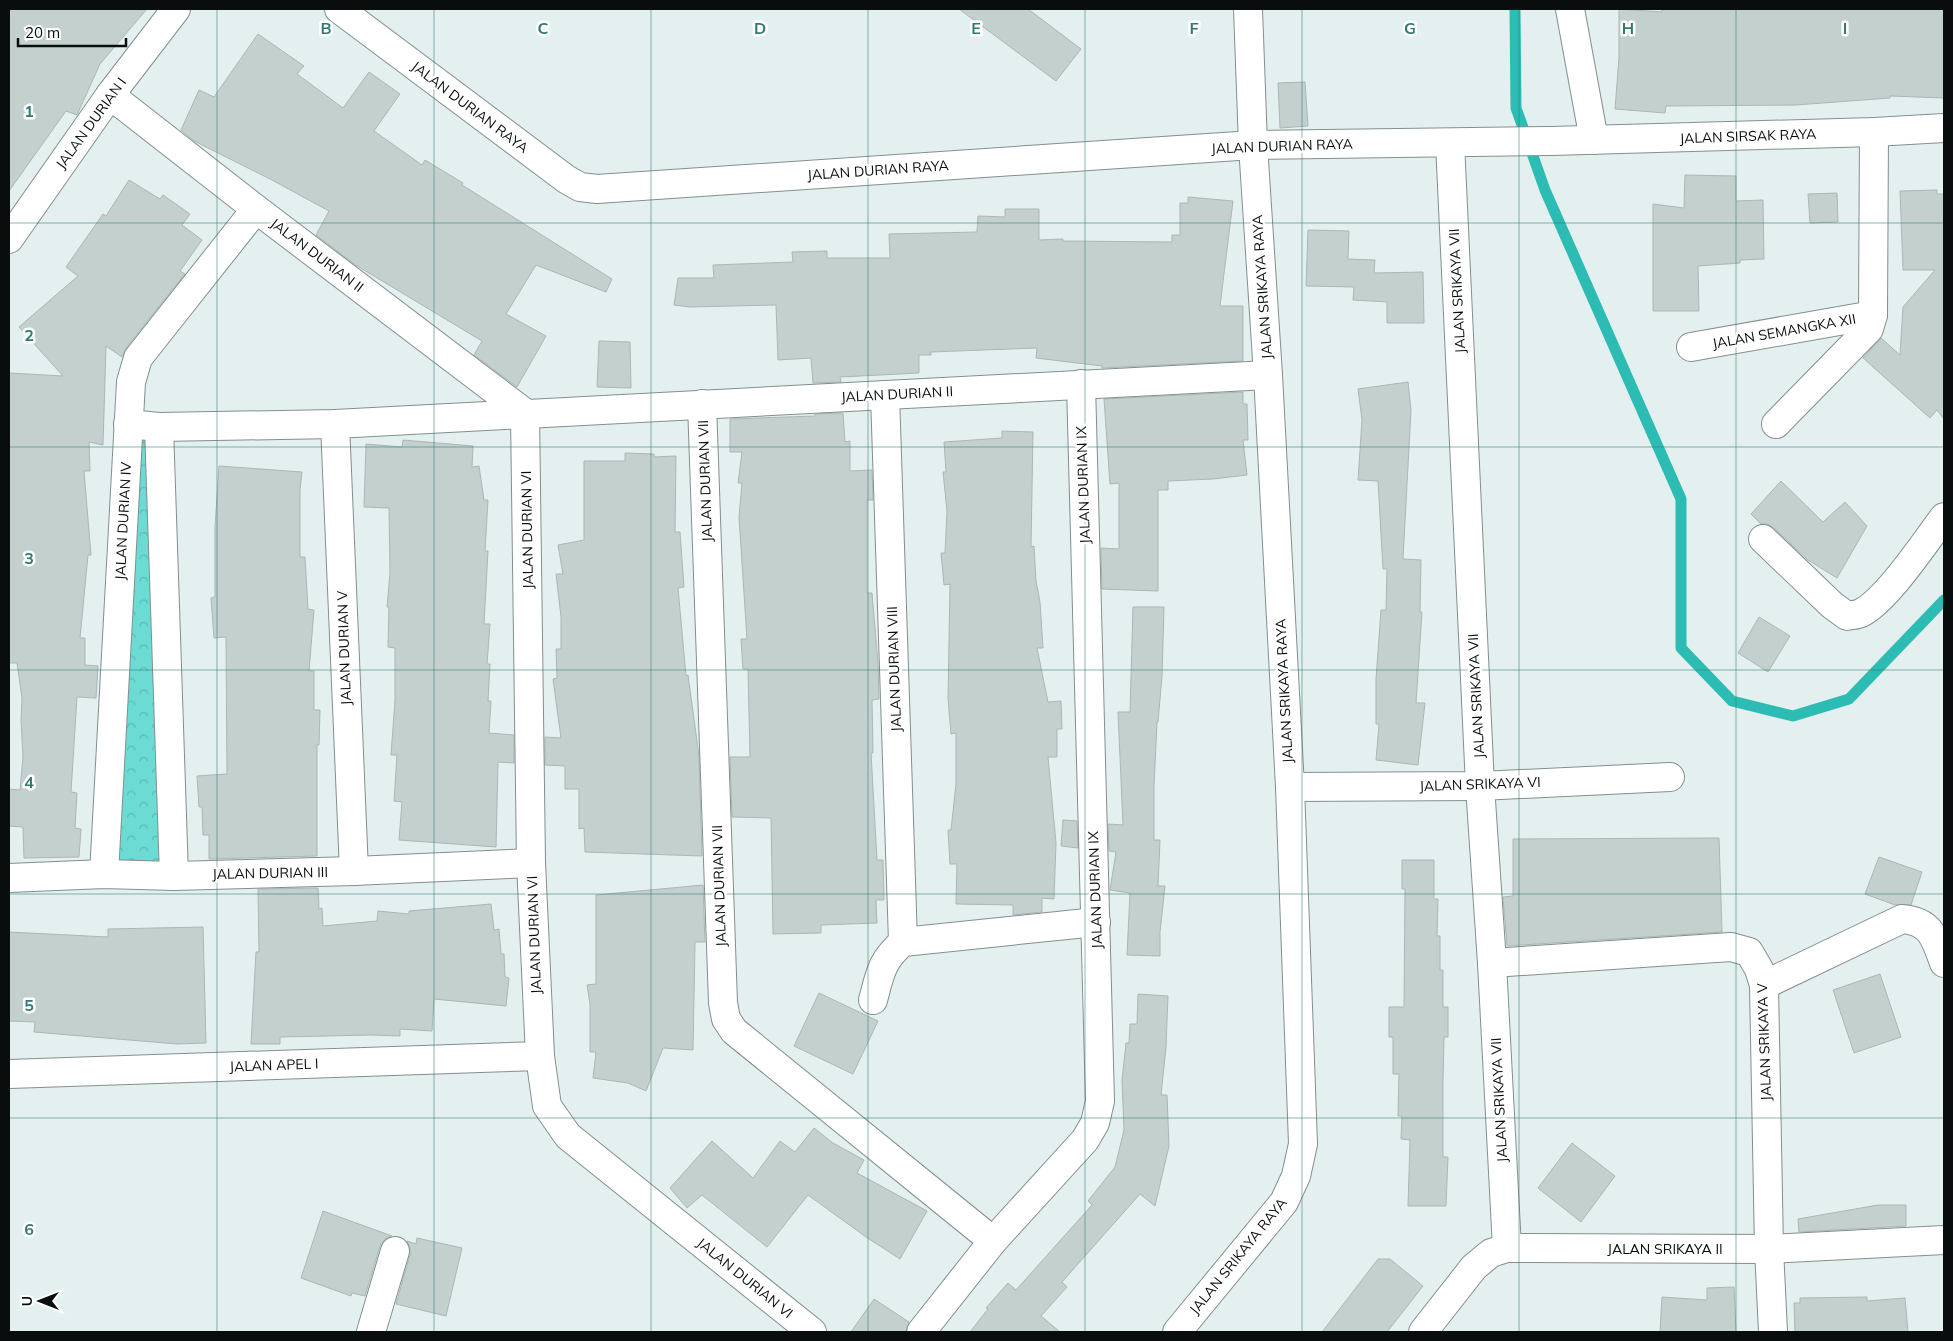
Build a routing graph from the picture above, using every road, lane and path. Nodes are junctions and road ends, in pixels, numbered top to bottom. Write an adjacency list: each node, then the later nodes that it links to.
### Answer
1 (176, 9): 5 (street, JALAN DURIAN I)
2 (339, 9): 11 (street, JALAN DURIAN RAYA)
3 (1248, 9): 11 (street, JALAN SRIKAYA RAYA)
4 (1570, 9): 8 (street)
5 (110, 95): 12 (street, JALAN DURIAN II); 13 (street, JALAN DURIAN I)
6 (1944, 128): 7 (street, JALAN SIRSAK RAYA)
7 (1874, 132): 8 (street, JALAN SIRSAK RAYA); 14 (street, JALAN SEMANGKA XII)
8 (1594, 140): 9 (street, JALAN SIRSAK RAYA)
9 (1551, 141): 10 (street, JALAN DURIAN RAYA)
10 (1463, 142): 11 (street, JALAN DURIAN RAYA); 28 (street, JALAN SRIKAYA VII)
11 (1253, 145): 16 (street, JALAN SRIKAYA RAYA)
12 (256, 209): 20 (street, JALAN DURIAN II); 21 (street, JALAN DURIAN IV)
13 (9, 238)
14 (1873, 315): 15 (street, JALAN SEMANGKA XII); 23 (street)
15 (1691, 347)
16 (1268, 375): 17 (street, JALAN DURIAN II); 29 (street, JALAN SRIKAYA RAYA)
17 (1081, 384): 18 (street, JALAN DURIAN II); 35 (street, JALAN DURIAN IX)
18 (885, 396): 19 (street, JALAN DURIAN II); 36 (street, JALAN DURIAN VIII)
19 (702, 404): 20 (street, JALAN DURIAN II); 44 (street, JALAN DURIAN VII)
20 (525, 413): 22 (street, JALAN DURIAN II); 30 (street, JALAN DURIAN VI)
21 (128, 424): 24 (street, JALAN DURIAN II); 32 (street, JALAN DURIAN IV)
22 (334, 424): 24 (street, JALAN DURIAN II); 31 (street, JALAN DURIAN V)
23 (1776, 424)
24 (159, 426): 33 (street)
25 (1944, 517): 26 (street)
26 (1763, 539)
27 (1670, 777): 28 (street, JALAN SRIKAYA VI)
28 (1480, 786): 29 (street, JALAN SRIKAYA VI); 37 (street, JALAN SRIKAYA VII)
29 (1290, 787): 51 (street, JALAN SRIKAYA RAYA)
30 (531, 863): 31 (street, JALAN DURIAN III); 41 (street, JALAN DURIAN VI)
31 (354, 872): 33 (street, JALAN DURIAN III)
32 (104, 874): 33 (street, JALAN DURIAN III); 34 (street, JALAN DURIAN III)
33 (174, 876)
34 (9, 878)
35 (1096, 922): 36 (street); 44 (street, JALAN DURIAN IX)
36 (903, 942): 40 (street)
37 (1492, 963): 39 (street, JALAN SRIKAYA V); 45 (street, JALAN SRIKAYA VII)
38 (1944, 963): 39 (street)
39 (1764, 985): 46 (street, JALAN SRIKAYA V)
40 (873, 1000)
41 (540, 1056): 42 (street, JALAN APEL I); 49 (street, JALAN DURIAN VI)
42 (9, 1074)
43 (1944, 1240): 46 (street, JALAN SRIKAYA II)
44 (993, 1241): 50 (street, JALAN DURIAN IX)
45 (1507, 1248): 46 (street, JALAN SRIKAYA II); 52 (street, JALAN SRIKAYA II)
46 (1769, 1249): 53 (street, JALAN SRIKAYA V)
47 (395, 1251): 48 (street)
48 (371, 1332)
49 (812, 1332)
50 (921, 1332)
51 (1177, 1332)
52 (1423, 1332)
53 (1774, 1332)

